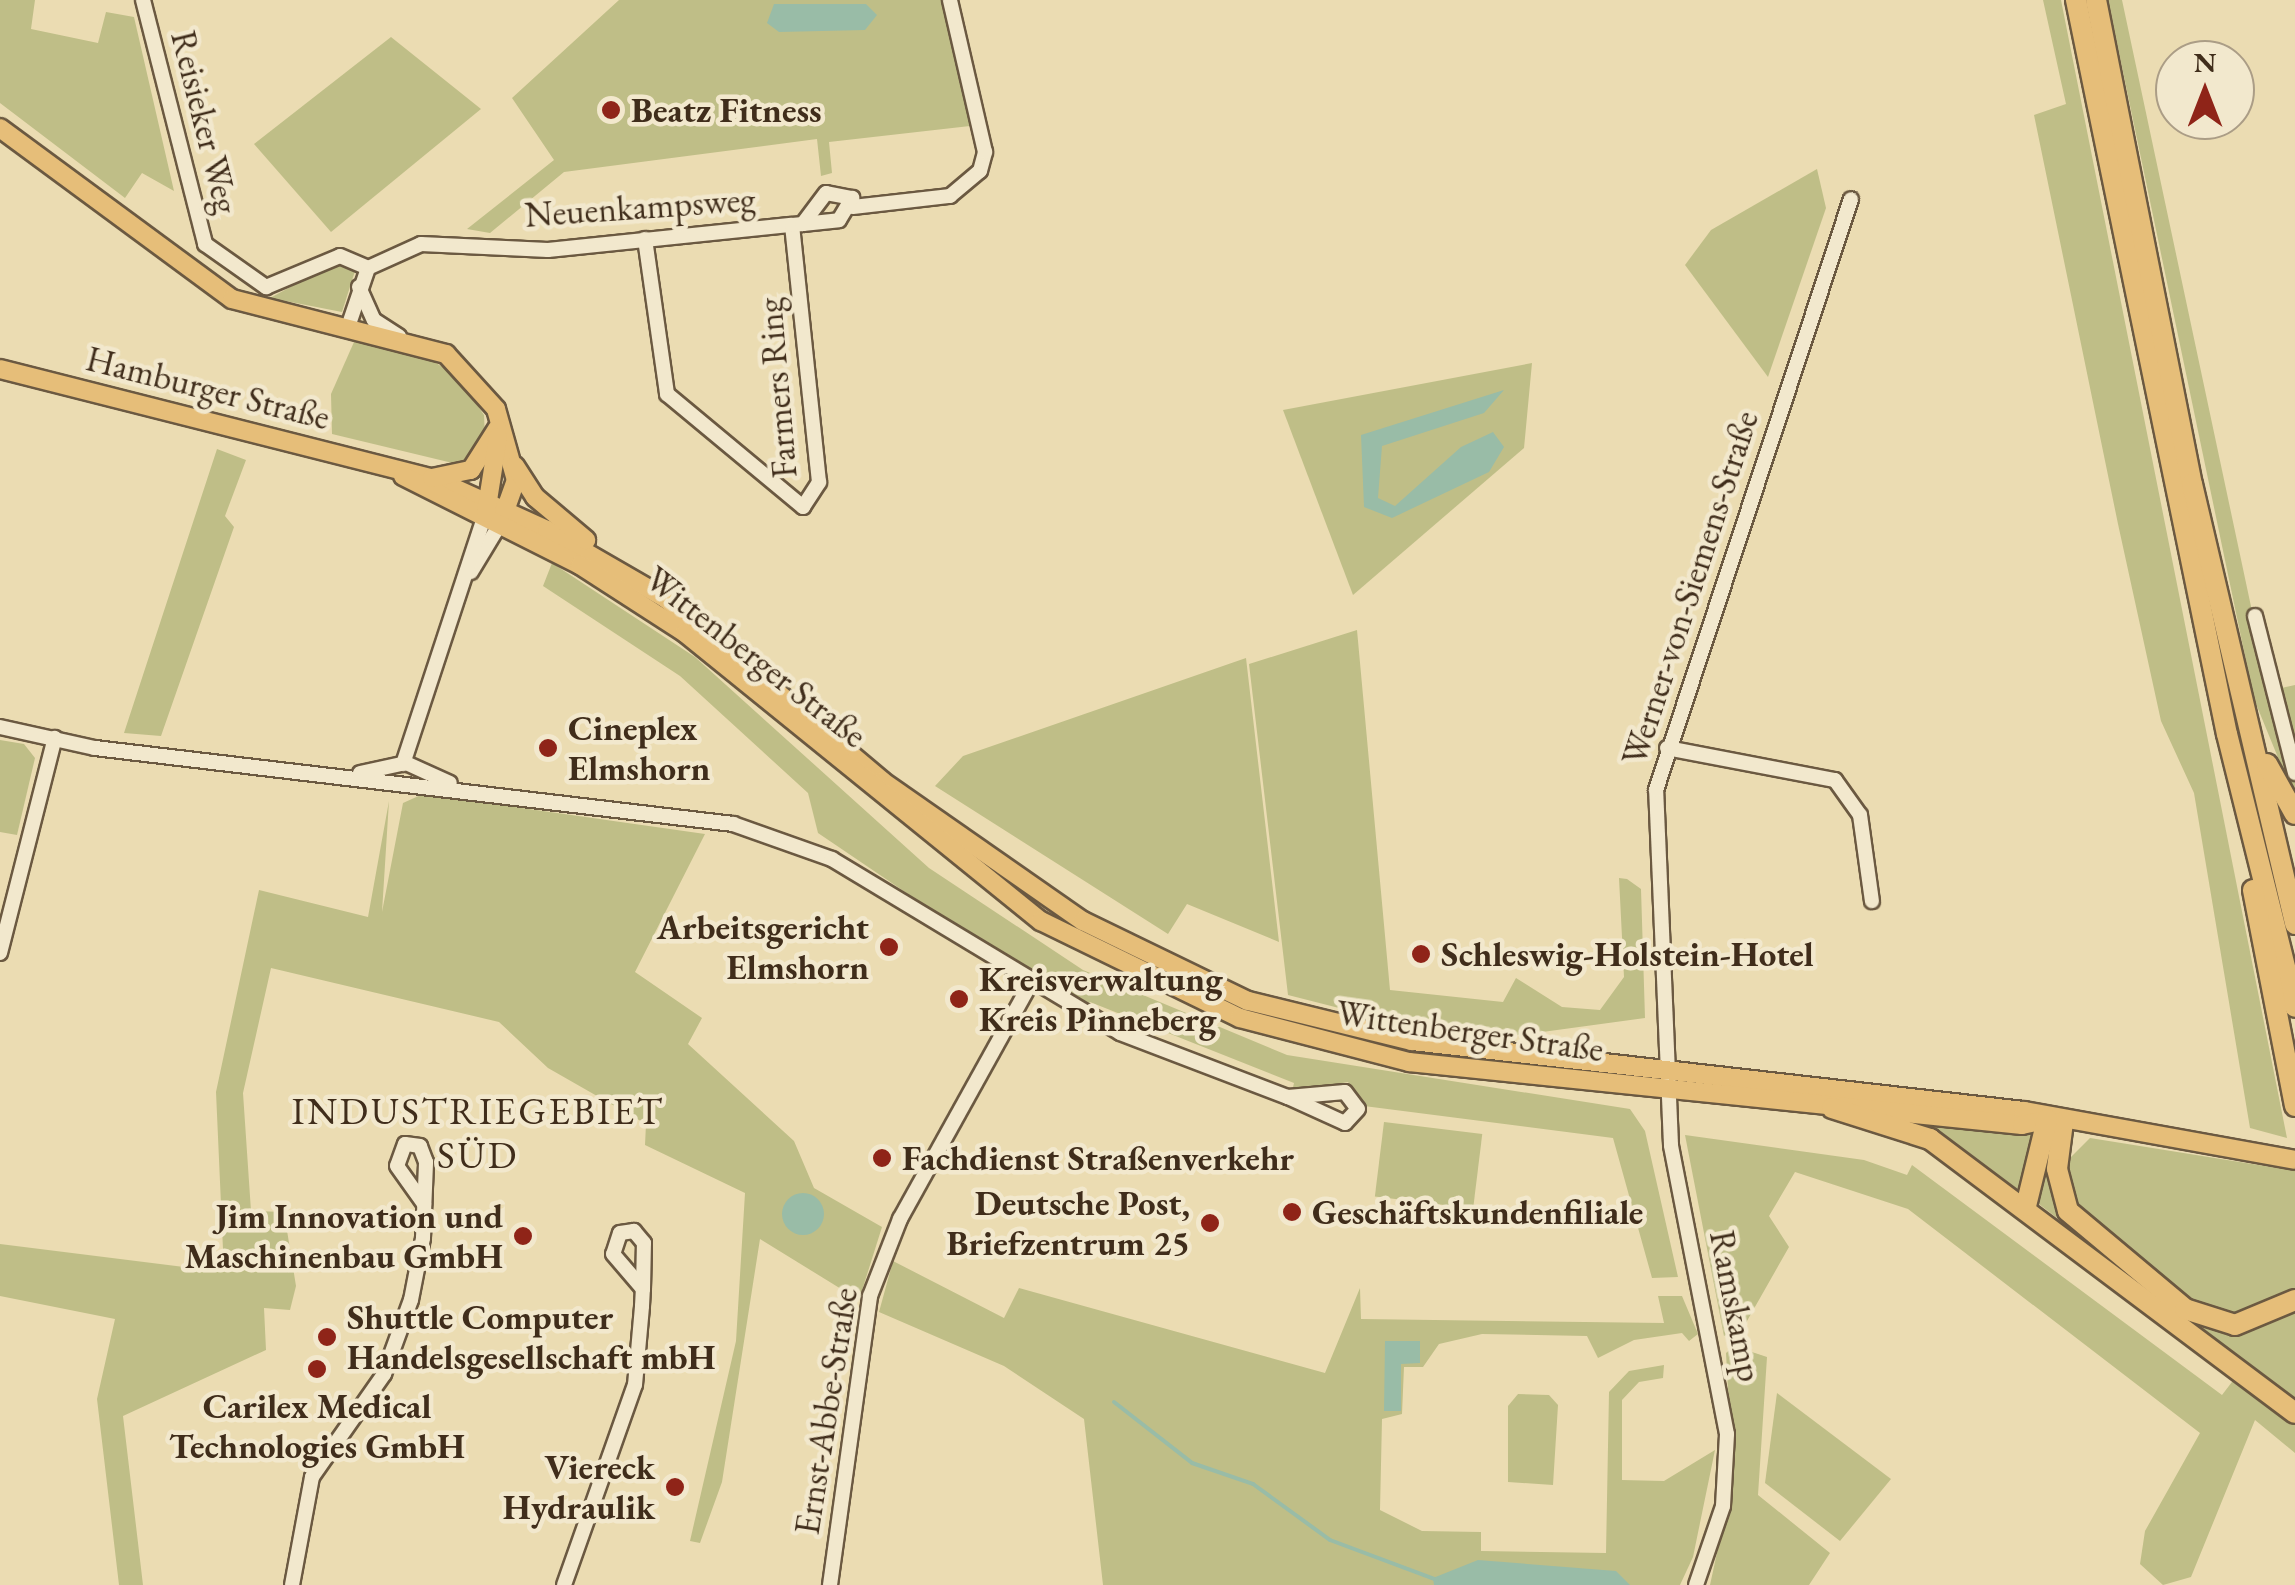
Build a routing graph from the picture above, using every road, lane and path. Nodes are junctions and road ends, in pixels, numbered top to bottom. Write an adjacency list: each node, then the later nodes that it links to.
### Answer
1 (143, 0): 10 (street, Reisieker Weg)
2 (950, 0): 7 (street, Neuenkampsweg)
3 (2076, 0): 30 (highway)
4 (2096, 0): 24 (highway)
5 (0, 128): 12 (main road)
6 (1850, 199): 26 (street, Werner-von-Siemens-Straße)
7 (853, 207): 8 (street, Neuenkampsweg); 8 (street, Neuenkampsweg)
8 (797, 225): 9 (street, Neuenkampsweg); 9 (street, Farmers Ring)
9 (644, 240): 10 (street, Neuenkampsweg)
10 (368, 268): 11 (street)
11 (359, 286): 12 (street); 13 (street)
12 (347, 330): 13 (main road)
13 (399, 336): 15 (main road)
14 (0, 368): 18 (main road, Hamburger Straße)
15 (478, 386): 16 (main road); 17 (main road)
16 (497, 429): 19 (main road); 20 (main road)
17 (514, 465): 20 (main road); 21 (main road)
18 (398, 472): 19 (main road, Hamburger Straße); 20 (main road, Hamburger Straße)
19 (432, 478): 20 (main road, Hamburger Straße)
20 (495, 514): 21 (main road, Wittenberger Straße); 27 (street); 37 (main road, Wittenberger Straße)
21 (638, 580): 36 (main road, Wittenberger Straße)
22 (2256, 616): 28 (street)
23 (0, 727): 25 (street)
24 (2248, 728): 29 (highway); 32 (highway)
25 (55, 738): 27 (street); 33 (street)
26 (1666, 748): 31 (street); 36 (street, Werner-von-Siemens-Straße)
27 (407, 773): 34 (street)
28 (2295, 773)
29 (2295, 814)
30 (2254, 845): 35 (highway); 39 (highway)
31 (1872, 901)
32 (2295, 924)
33 (0, 952)
34 (1030, 984): 38 (street); 51 (street, Ernst-Abbe-Straße)
35 (2295, 1007)
36 (1672, 1066): 37 (street, Ramskamp); 41 (main road, Wittenberger Straße)
37 (1672, 1091): 40 (main road, Wittenberger Straße); 48 (street, Ramskamp)
38 (1288, 1097)
39 (2295, 1106)
40 (1832, 1108): 41 (main road, Wittenberger Straße); 44 (highway)
41 (2055, 1121): 42 (main road, Wittenberger Straße); 44 (highway); 46 (highway)
42 (2295, 1160)
43 (424, 1204): 49 (street)
44 (2026, 1206): 47 (highway)
45 (643, 1289): 50 (street)
46 (2295, 1300)
47 (2295, 1412)
48 (1707, 1556): 52 (street, Ramskamp); 53 (street, Ramskamp)
49 (292, 1585)
50 (564, 1585)
51 (830, 1585)
52 (1696, 1585)
53 (1706, 1585)

